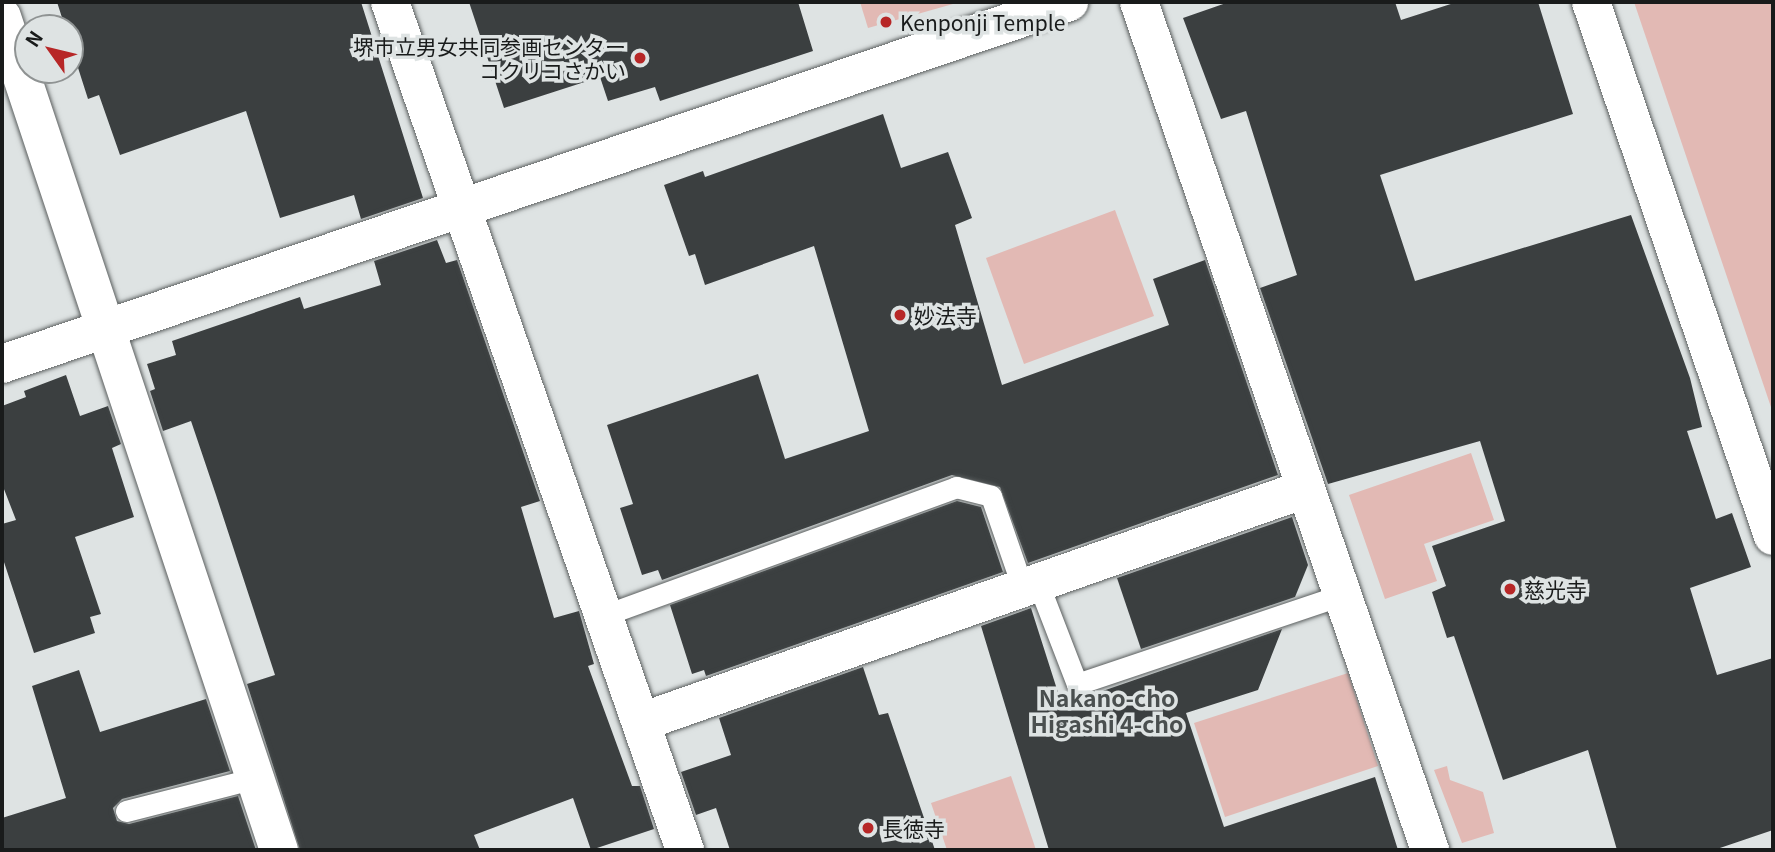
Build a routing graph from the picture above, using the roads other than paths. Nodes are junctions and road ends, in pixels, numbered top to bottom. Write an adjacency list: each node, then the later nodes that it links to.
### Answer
1 (390, 2): 6 (street)
2 (1069, 2): 6 (street)
3 (1139, 2): 9 (street)
4 (1591, 2): 10 (street)
5 (2, 17): 7 (street)
6 (460, 207): 7 (street); 13 (street)
7 (108, 330): 8 (street); 15 (street)
8 (2, 364)
9 (1302, 490): 11 (street); 12 (street)
10 (1773, 536)
11 (1030, 586): 12 (lane); 13 (lane); 14 (street)
12 (1339, 596): 19 (street)
13 (606, 615): 14 (street)
14 (644, 721): 18 (street)
15 (255, 778): 16 (lane); 17 (street)
16 (126, 811)
17 (279, 850)
18 (685, 850)
19 (1430, 850)

